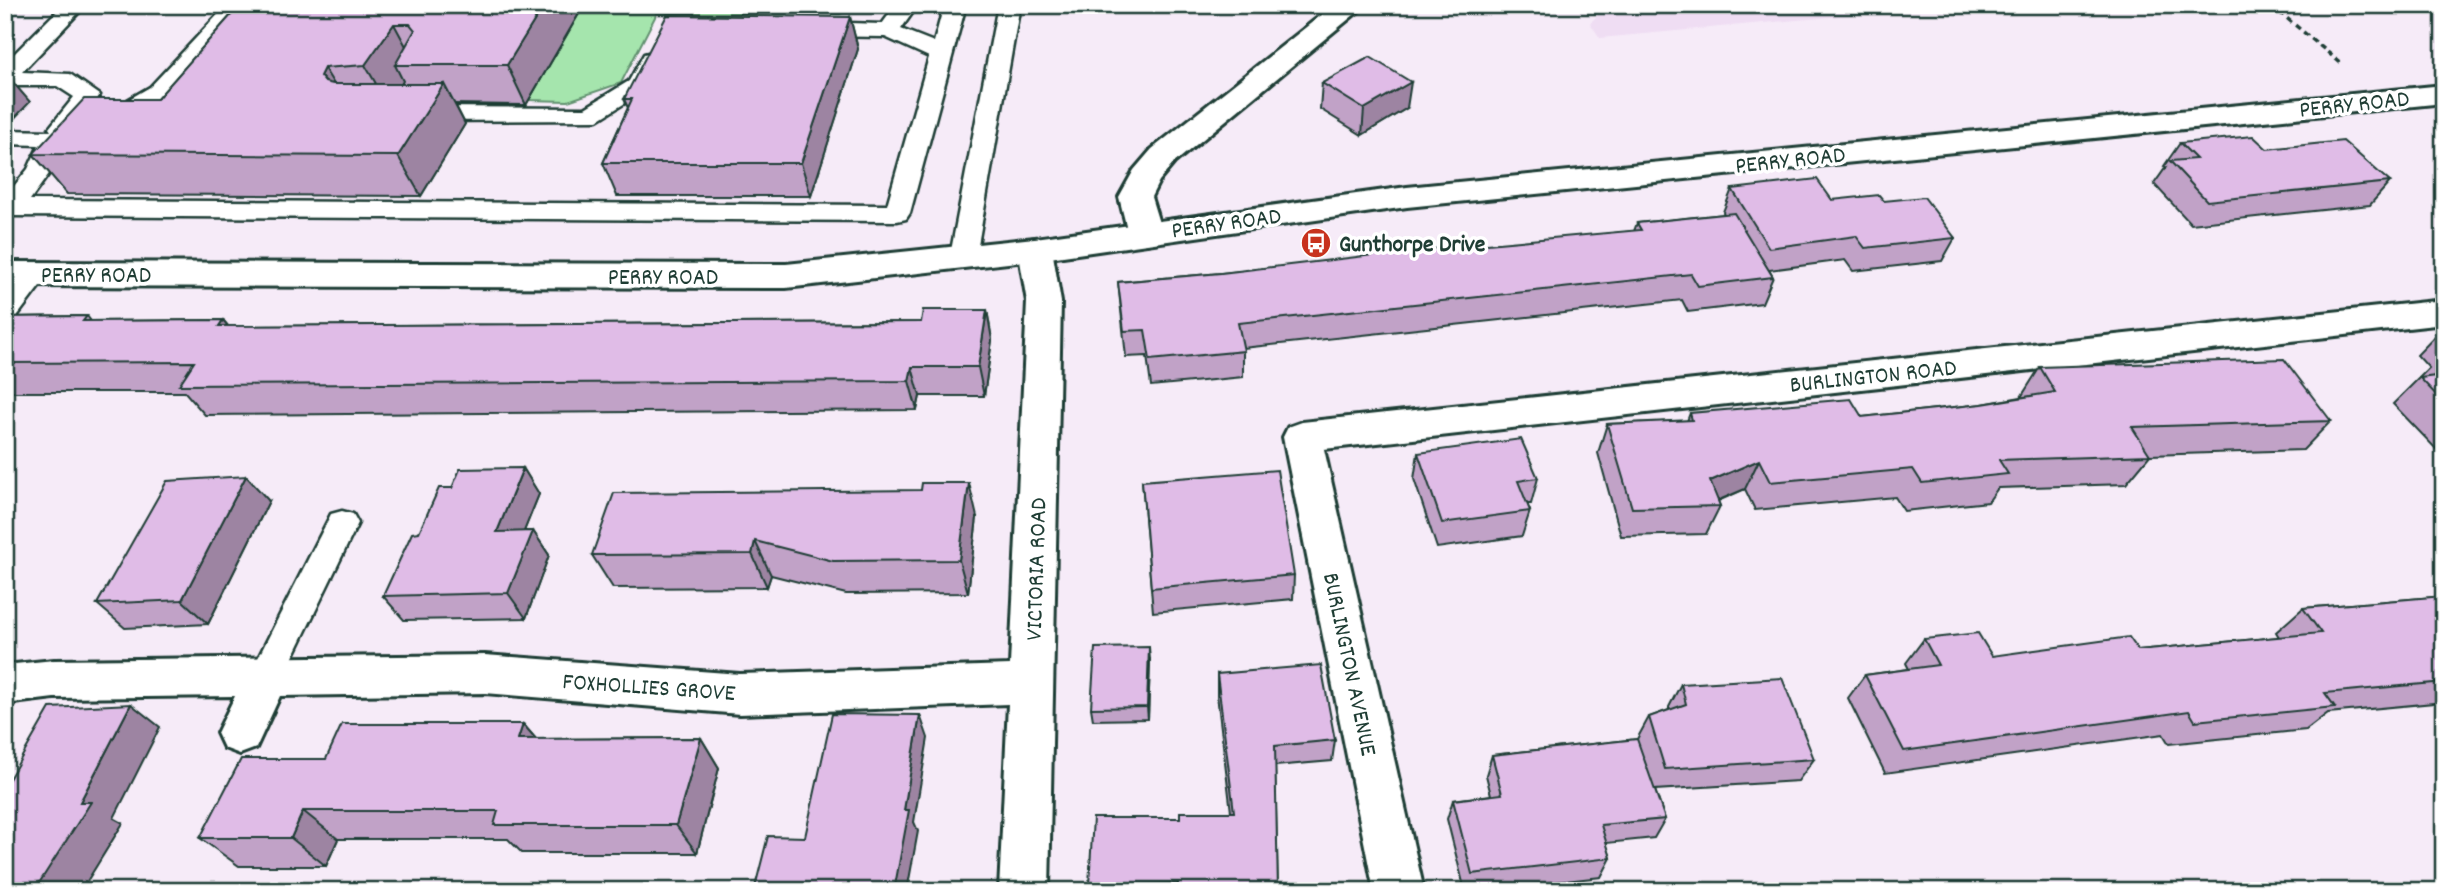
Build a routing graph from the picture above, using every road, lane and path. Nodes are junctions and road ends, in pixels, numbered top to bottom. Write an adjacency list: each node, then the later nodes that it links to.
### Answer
1 (75, 5): 12 (lane)
2 (239, 5): 17 (lane)
3 (907, 5): 9 (lane)
4 (955, 5): 11 (lane)
5 (1009, 5): 20 (lane)
6 (1352, 5): 18 (street)
7 (2271, 5): 15 (path)
8 (787, 29): 9 (lane)
9 (888, 32): 11 (lane)
10 (664, 36): 13 (lane)
11 (942, 54): 17 (lane)
12 (5, 78): 17 (lane)
13 (409, 93)
14 (2444, 94): 15 (street, PERRY ROAD)
15 (2384, 100): 18 (street, PERRY ROAD)
16 (5, 137): 17 (lane)
17 (54, 138)
18 (1145, 233): 19 (street, PERRY ROAD)
19 (1035, 249): 20 (street, PERRY ROAD); 27 (street, VICTORIA ROAD)
20 (963, 257): 21 (street, PERRY ROAD)
21 (21, 274): 22 (lane)
22 (5, 312)
23 (2444, 312): 24 (street, BURLINGTON ROAD)
24 (1302, 437): 31 (street, BURLINGTON AVENUE)
25 (342, 523): 26 (lane)
26 (266, 677): 27 (street, FOXHOLLIES GROVE); 28 (street, FOXHOLLIES GROVE); 29 (street)
27 (1031, 684): 30 (street, VICTORIA ROAD)
28 (5, 685)
29 (240, 733)
30 (1024, 891)
31 (1399, 891)

